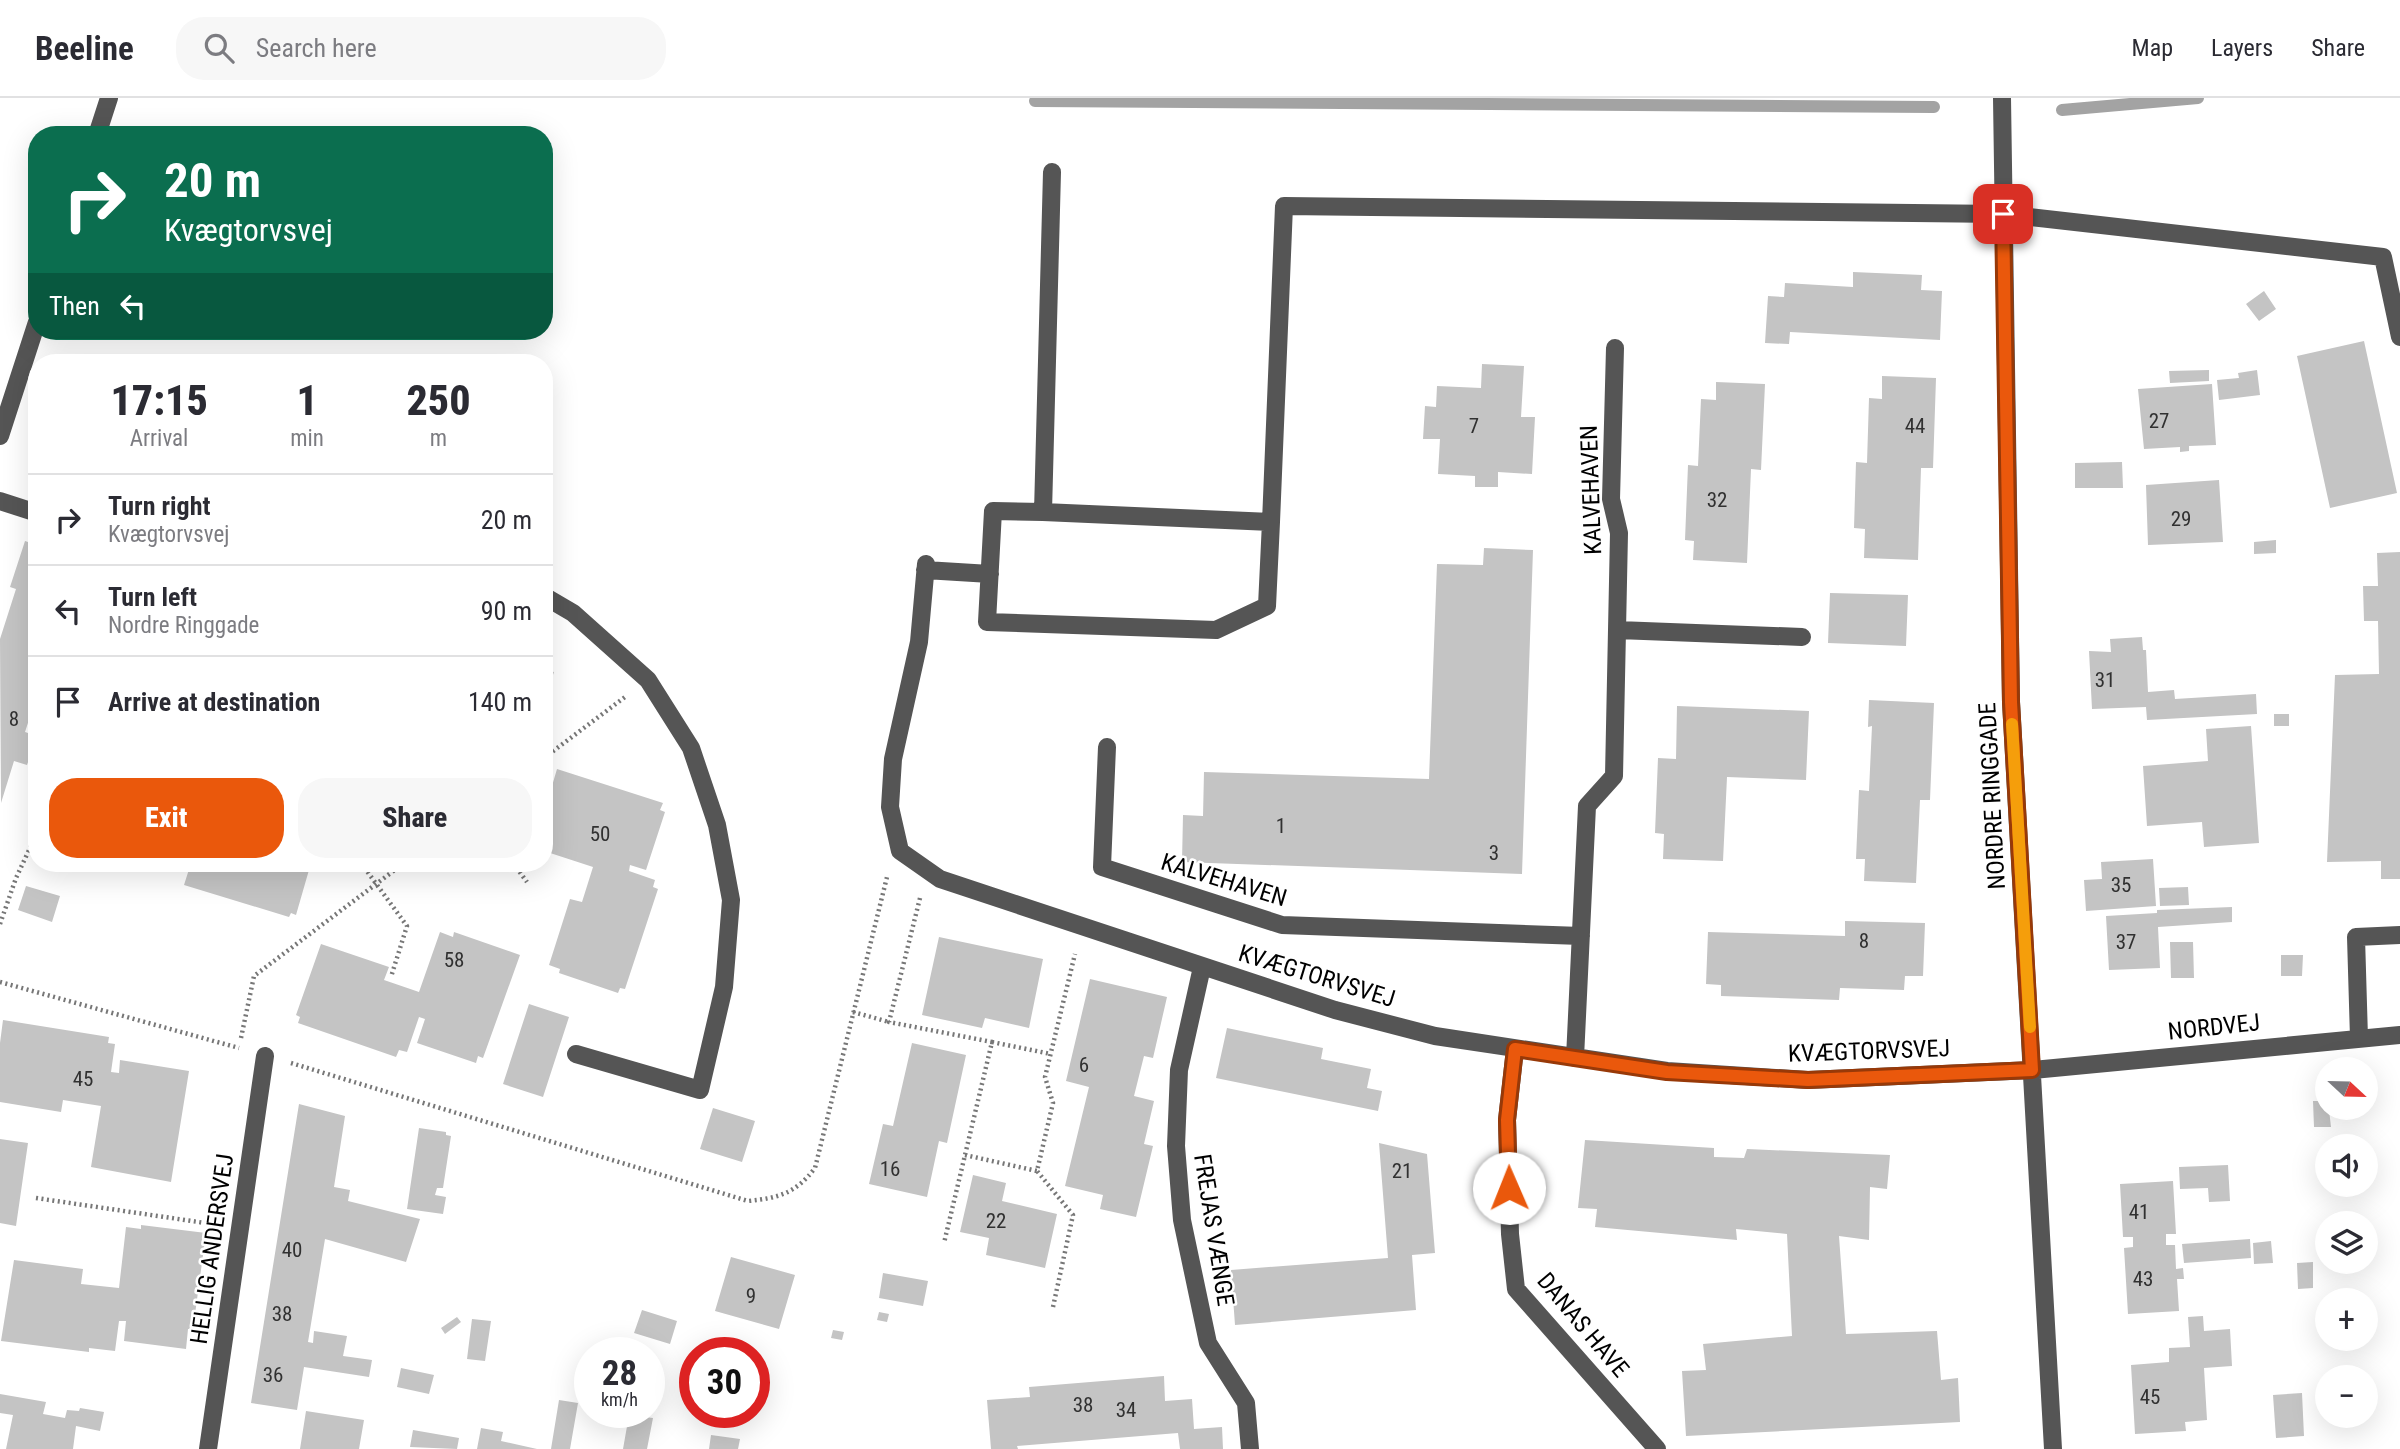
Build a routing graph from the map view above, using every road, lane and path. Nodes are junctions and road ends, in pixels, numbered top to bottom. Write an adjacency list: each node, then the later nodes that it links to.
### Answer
1 (109, 98): 3 (street)
2 (2002, 98): 5 (street, NORDRE RINGGADE)
3 (100, 126)
4 (1052, 172): 12 (street)
5 (2003, 214): 6 (street); 13 (street); 47 (street, NORDRE RINGGADE)
6 (2399, 326)
7 (31, 340): 9 (street)
8 (1615, 348): 16 (street, KALVEHAVEN)
9 (0, 436)
10 (0, 501): 11 (street)
11 (28, 510)
12 (1043, 512): 13 (street); 14 (street)
13 (1271, 522): 14 (street)
14 (990, 574): 21 (street)
15 (553, 601): 18 (street)
16 (1618, 630): 17 (street); 32 (street, KALVEHAVEN)
17 (1802, 638)
18 (648, 680): 20 (path); 43 (street)
19 (1107, 747): 32 (street, KALVEHAVEN)
20 (553, 751)
21 (900, 851): 23 (street, KVÆGTORVSVEJ); 36 (path)
22 (28, 852): 29 (path)
23 (928, 870): 30 (street, KVÆGTORVSVEJ); 37 (path)
24 (367, 872): 28 (path)
25 (392, 872): 28 (path)
26 (520, 872): 27 (path)
27 (527, 882)
28 (376, 884): 34 (path); 41 (path)
29 (0, 924)
30 (1082, 926): 33 (street, KVÆGTORVSVEJ); 44 (path)
31 (2400, 935): 39 (street)
32 (1581, 936): 46 (street, KALVEHAVEN)
33 (1202, 967): 42 (street, KVÆGTORVSVEJ); 55 (street, FREJAS VÆNGE)
34 (391, 977)
35 (0, 982): 41 (path)
36 (853, 1012): 37 (path); 45 (path)
37 (889, 1022): 40 (path)
38 (2400, 1035): 39 (street, NORDVEJ)
39 (2359, 1038): 47 (street, NORDVEJ)
40 (992, 1042): 44 (path); 48 (path)
41 (239, 1049): 45 (path)
42 (1515, 1049): 46 (street, KVÆGTORVSVEJ); 56 (street, DANAS HAVE)
43 (576, 1054)
44 (1051, 1055): 49 (path)
45 (265, 1056): 51 (street, HELLIG ANDERSVEJ)
46 (1575, 1058): 47 (street, KVÆGTORVSVEJ)
47 (2032, 1070): 57 (street, NORDRE RINGGADE)
48 (965, 1155): 49 (path); 52 (path)
49 (1037, 1171): 53 (path)
50 (36, 1198): 51 (path)
51 (240, 1228): 54 (street, HELLIG ANDERSVEJ)
52 (944, 1243)
53 (1053, 1307)
54 (208, 1449)
55 (1250, 1449)
56 (1657, 1449)
57 (2053, 1449)

